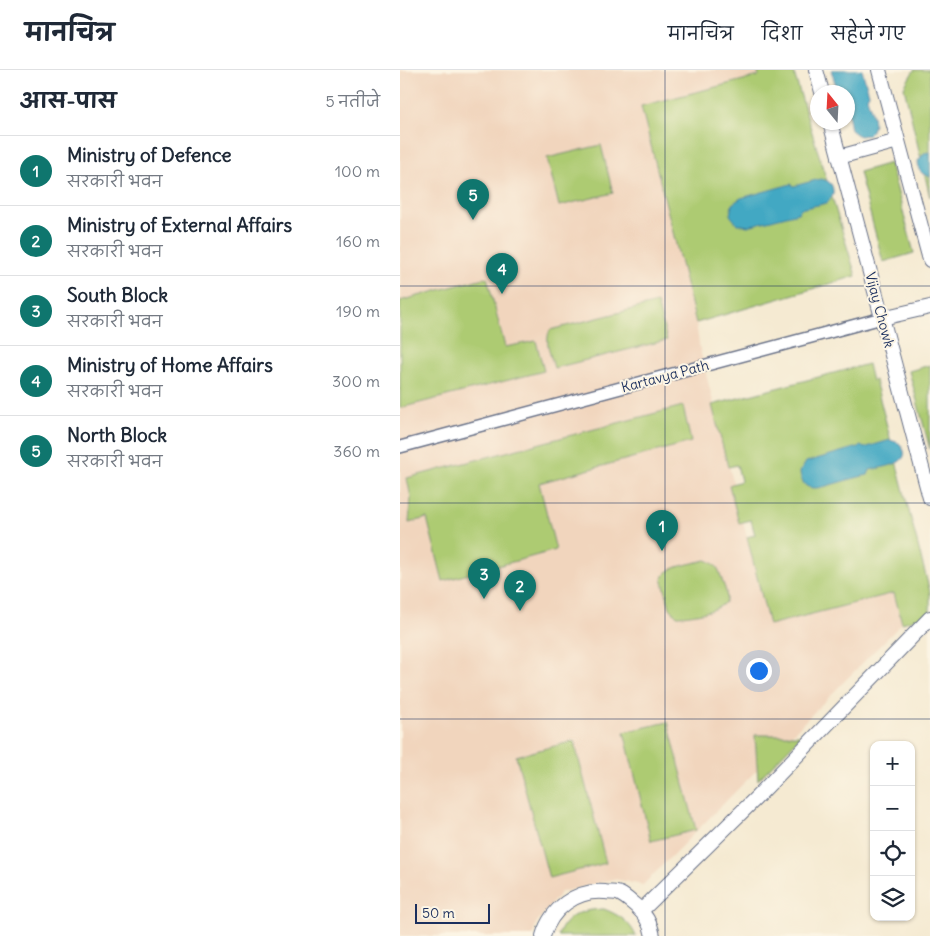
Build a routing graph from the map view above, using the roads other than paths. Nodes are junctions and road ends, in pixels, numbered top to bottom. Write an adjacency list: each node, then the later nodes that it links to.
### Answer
1 (816, 70): 3 (main road)
2 (879, 70): 5 (main road)
3 (820, 85)
4 (832, 130): 6 (main road, Vijay Chowk)
5 (898, 141): 6 (main road); 7 (main road)
6 (839, 157): 9 (main road, Vijay Chowk)
7 (930, 260)
8 (930, 307): 9 (main road, Kartavya Path)
9 (882, 318): 10 (street, Kartavya Path); 11 (main road, Vijay Chowk)
10 (400, 447)
11 (928, 481): 12 (main road, Vijay Chowk)
12 (930, 498)
13 (930, 618): 14 (main road)
14 (641, 911): 15 (main road); 16 (main road)
15 (543, 936)
16 (653, 936)

